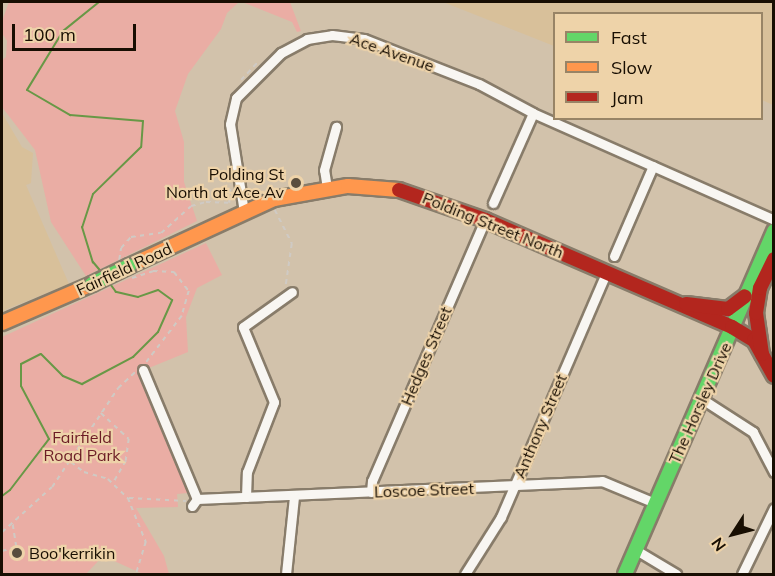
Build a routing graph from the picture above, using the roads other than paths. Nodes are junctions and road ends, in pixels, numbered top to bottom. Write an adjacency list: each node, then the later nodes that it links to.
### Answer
1 (533, 113): 3 (street, Ace Avenue); 5 (street); 6 (street, Ace Avenue)
2 (336, 126): 4 (street)
3 (653, 165): 8 (street, Ace Avenue); 10 (street)
4 (327, 188): 6 (main road, Polding Street North); 7 (main road, Polding Street North)
5 (493, 203)
6 (244, 212): 16 (main road, Fairfield Road, bridge)
7 (485, 220): 12 (main road, Polding Street North); 24 (street, Hedges Street)
8 (774, 220)
9 (774, 231): 14 (main road, The Horsley Drive)
10 (614, 256)
11 (774, 259): 18 (main road)
12 (606, 273): 15 (main road, Polding Street North); 23 (street, Anthony Street)
13 (288, 295): 26 (street)
14 (746, 295): 15 (main road); 17 (main road, The Horsley Drive)
15 (678, 304): 17 (main road, Polding Street North)
16 (2, 323)
17 (732, 327): 18 (main road, Polding Street North); 21 (main road, The Horsley Drive)
18 (762, 354): 20 (main road)
19 (144, 370): 26 (street, Loscoe Street)
20 (774, 376)
21 (702, 399): 22 (street); 27 (main road, The Horsley Drive)
22 (774, 472)
23 (514, 487): 24 (street, Loscoe Street); 27 (street, Loscoe Street); 31 (street, Anthony Street)
24 (371, 492): 25 (street, Loscoe Street)
25 (294, 496): 26 (street, Loscoe Street); 30 (street)
26 (246, 497)
27 (655, 503): 29 (main road, The Horsley Drive)
28 (774, 508): 34 (street)
29 (636, 550): 32 (main road, The Horsley Drive); 33 (street)
30 (286, 574)
31 (465, 574)
32 (625, 574)
33 (676, 574)
34 (742, 574)

